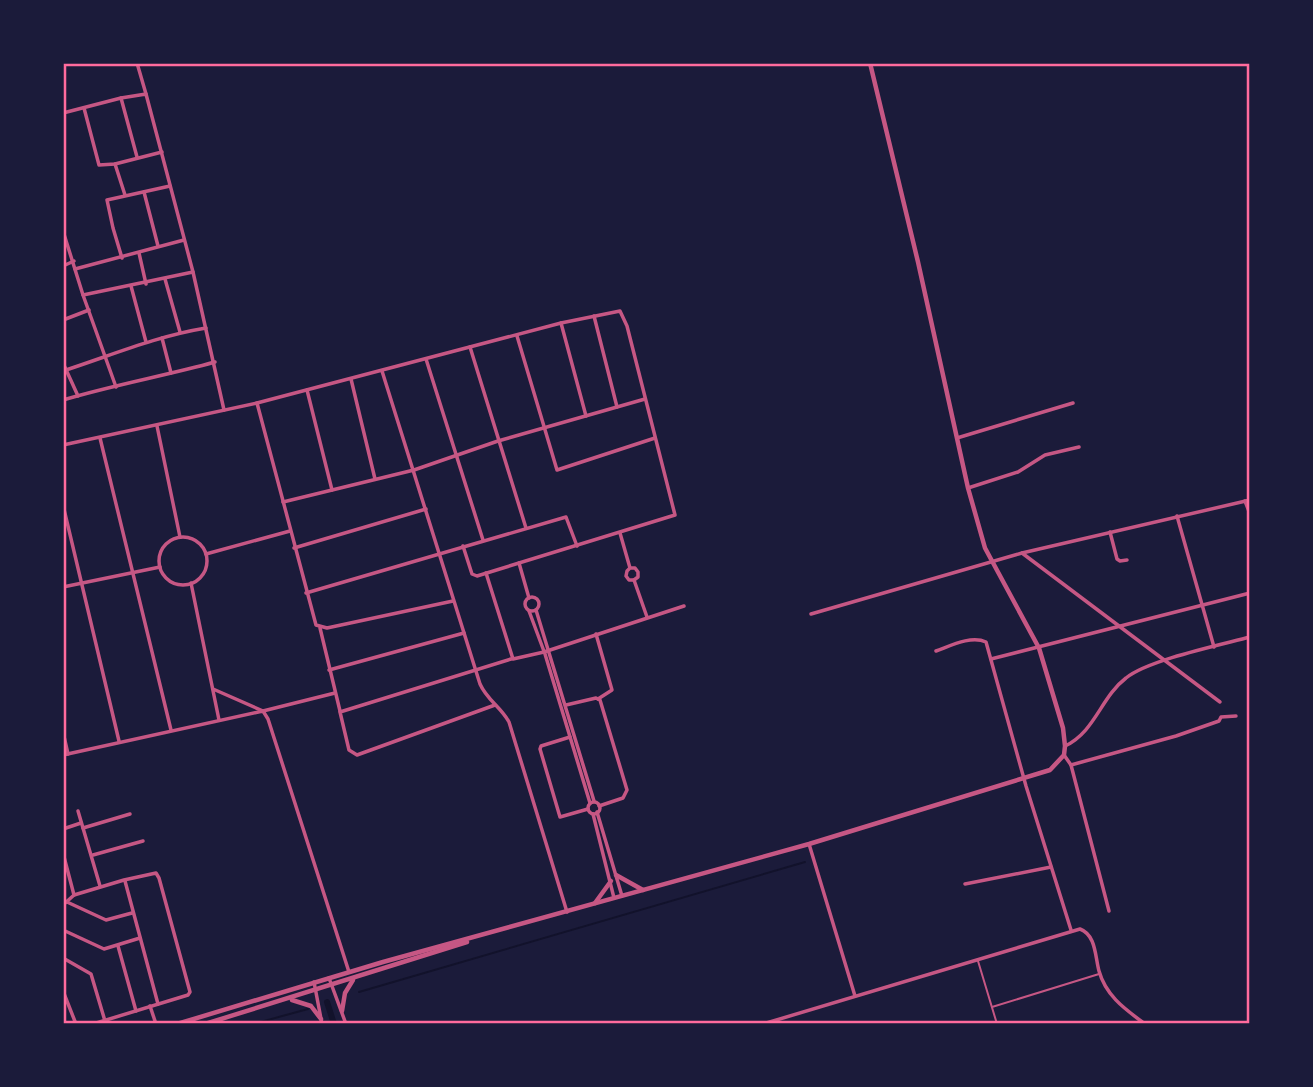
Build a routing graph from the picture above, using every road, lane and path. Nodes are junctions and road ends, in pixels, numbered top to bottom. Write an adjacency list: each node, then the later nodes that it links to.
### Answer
1 (137, 63): 3 (street)
2 (870, 63): 58 (street)
3 (146, 94): 4 (street); 7 (street)
4 (121, 98): 5 (street); 8 (street)
5 (84, 108): 6 (street); 9 (street)
6 (63, 113)
7 (162, 152): 8 (street); 10 (street)
8 (137, 158): 9 (street)
9 (116, 164): 12 (street)
10 (170, 186): 11 (street); 14 (street)
11 (144, 192): 12 (street); 15 (street)
12 (125, 195): 17 (street)
13 (63, 231): 18 (street)
14 (184, 240): 15 (street); 21 (street)
15 (158, 246): 16 (street)
16 (139, 253): 17 (street); 23 (street)
17 (122, 258): 20 (street)
18 (74, 261): 19 (street); 20 (street)
19 (63, 266)
20 (75, 269): 25 (street)
21 (193, 272): 22 (street); 30 (street)
22 (165, 279): 23 (street); 31 (street)
23 (146, 284): 24 (street)
24 (131, 286): 25 (street); 34 (street)
25 (83, 295): 26 (street)
26 (89, 310): 28 (street); 36 (street)
27 (594, 316): 29 (street); 47 (street); 51 (street)
28 (63, 320)
29 (561, 323): 32 (street); 53 (street)
30 (206, 328): 31 (street); 38 (street)
31 (180, 332): 33 (street)
32 (517, 335): 35 (street); 55 (street)
33 (162, 338): 34 (street); 42 (street)
34 (146, 342): 36 (street)
35 (470, 347): 37 (street); 59 (street)
36 (105, 357): 40 (street); 44 (street)
37 (426, 359): 41 (street); 62 (street)
38 (215, 362): 42 (street); 52 (street)
39 (63, 363): 40 (street)
40 (66, 370): 46 (street)
41 (382, 371): 43 (street); 63 (street)
42 (171, 373): 44 (street)
43 (351, 379): 45 (street); 64 (street)
44 (116, 387): 46 (street)
45 (307, 390): 49 (street); 66 (street)
46 (78, 396): 48 (street)
47 (645, 399): 51 (street); 57 (street)
48 (63, 400)
49 (257, 403): 52 (street); 68 (street)
50 (1073, 403): 58 (street)
51 (617, 407): 53 (street)
52 (224, 410): 54 (street)
53 (586, 416): 55 (street)
54 (157, 425): 56 (street); 77 (street)
55 (546, 429): 57 (street); 59 (street)
56 (100, 438): 60 (street); 90 (street)
57 (655, 438): 76 (street)
58 (957, 438): 65 (street)
59 (498, 441): 62 (street); 73 (street)
60 (63, 444)
61 (1079, 447): 65 (street)
62 (456, 456): 63 (street); 78 (street)
63 (414, 470): 64 (street); 70 (street)
64 (376, 480): 66 (street)
65 (968, 488): 86 (street)
66 (332, 490): 68 (street)
67 (1248, 500): 71 (street); 72 (street)
68 (282, 502): 74 (street)
69 (63, 505): 94 (street)
70 (426, 509): 81 (street); 84 (street)
71 (1250, 514)
72 (1177, 516): 75 (street); 101 (street)
73 (526, 528): 78 (street); 80 (street)
74 (290, 531): 81 (street); 83 (street)
75 (1110, 532): 82 (street); 85 (street)
76 (620, 533): 80 (street); 89 (street)
77 (180, 537): 83 (street); 88 (street)
78 (482, 540): 79 (street)
79 (463, 546): 84 (street); 91 (street)
80 (576, 546): 87 (street)
81 (294, 548): 96 (street)
82 (1022, 553): 86 (street); 106 (street)
83 (206, 554): 93 (street)
84 (440, 554): 96 (street); 99 (street)
85 (1127, 560)
86 (991, 562): 104 (street); 112 (street)
87 (519, 563): 91 (street); 98 (street)
88 (161, 567): 90 (street); 93 (street)
89 (631, 568): 92 (street); 92 (street)
90 (134, 573): 94 (street); 130 (street)
91 (486, 573): 115 (street)
92 (634, 580): 105 (street)
93 (191, 583): 120 (street)
94 (83, 584): 95 (street); 134 (street)
95 (63, 587)
96 (306, 593): 107 (street)
97 (1250, 593): 101 (street)
98 (529, 597): 102 (street); 103 (street)
99 (453, 601): 107 (street); 108 (street)
100 (684, 606): 105 (street)
101 (1203, 607): 106 (street); 111 (street)
102 (536, 610): 103 (street); 113 (street)
103 (529, 611): 113 (street)
104 (810, 614)
105 (647, 617): 109 (street)
106 (1121, 627): 112 (street); 117 (street)
107 (320, 628): 118 (street)
108 (464, 634): 118 (street); 119 (street)
109 (596, 634): 113 (street); 122 (street)
110 (1250, 637): 111 (street)
111 (1214, 647): 117 (street)
112 (1039, 648): 116 (street); 135 (street)
113 (546, 651): 115 (street); 125 (street); 133 (street)
114 (936, 651): 116 (street)
115 (511, 659): 119 (street)
116 (991, 659): 139 (street)
117 (1165, 661): 123 (street); 135 (street)
118 (329, 670): 121 (street)
119 (476, 671): 124 (street); 127 (street)
120 (213, 690): 126 (street); 129 (street)
121 (335, 693): 126 (street); 127 (street)
122 (598, 699): 125 (street); 141 (street)
123 (1220, 702)
124 (495, 705): 127 (street); 166 (street)
125 (566, 705): 132 (street)
126 (263, 711): 129 (street); 175 (street)
127 (340, 712)
128 (1236, 716): 138 (street)
129 (219, 720): 130 (street)
130 (171, 730): 134 (street)
131 (63, 732): 136 (street)
132 (575, 735): 133 (street); 140 (street)
133 (569, 737): 140 (street); 142 (street)
134 (119, 741): 136 (street)
135 (1065, 746): 137 (street)
136 (66, 755)
137 (1064, 755): 138 (street); 139 (street)
138 (1072, 765): 165 (street)
139 (1024, 777): 149 (street); 153 (street)
140 (592, 802): 141 (street); 142 (street)
141 (599, 806): 144 (street)
142 (588, 809): 144 (street)
143 (78, 811): 146 (street)
144 (595, 813): 154 (street); 156 (street)
145 (130, 814): 146 (street)
146 (82, 826): 147 (street); 151 (street)
147 (63, 829)
148 (143, 841): 151 (street)
149 (809, 844): 159 (street); 183 (street)
150 (63, 853): 152 (street)
151 (93, 855): 158 (street)
152 (64, 862): 160 (street)
153 (1051, 867): 157 (street); 168 (street)
154 (617, 875): 159 (street); 161 (street)
155 (124, 880): 158 (street); 167 (street); 185 (street)
156 (611, 881): 162 (street); 164 (street)
157 (965, 884)
158 (100, 887): 160 (street)
159 (643, 890): 161 (street)
160 (74, 895): 163 (street)
161 (622, 896): 162 (street)
162 (614, 898): 164 (street)
163 (65, 904): 167 (street)
164 (594, 904): 166 (street)
165 (1109, 911)
166 (567, 912): 170 (street)
167 (132, 913): 171 (street)
168 (1073, 929): 174 (street); 176 (street)
169 (63, 930): 172 (street)
170 (481, 937): 175 (street); 178 (street)
171 (140, 938): 172 (street); 185 (street)
172 (118, 946): 188 (street)
173 (63, 958): 190 (street)
174 (977, 960): 183 (street); 187 (lane)
175 (349, 972): 177 (street)
176 (1100, 974): 187 (lane); 200 (street)
177 (329, 978): 179 (street); 180 (street)
178 (354, 979): 180 (street); 189 (street)
179 (314, 982): 181 (street); 195 (street)
180 (332, 985): 181 (street); 189 (street)
181 (315, 990): 184 (street); 191 (street)
182 (63, 991): 192 (street)
183 (855, 997): 198 (street)
184 (287, 999): 191 (street); 196 (street)
185 (158, 1004): 186 (street)
186 (150, 1006): 188 (street); 194 (street)
187 (992, 1007): 199 (lane)
188 (136, 1011): 190 (street)
189 (342, 1012): 197 (street)
190 (105, 1021): 193 (street)
191 (322, 1021)
192 (76, 1024)
193 (93, 1024)
194 (156, 1024)
195 (177, 1024)
196 (205, 1024)
197 (346, 1024)
198 (763, 1024)
199 (997, 1024)
200 (1144, 1024)

